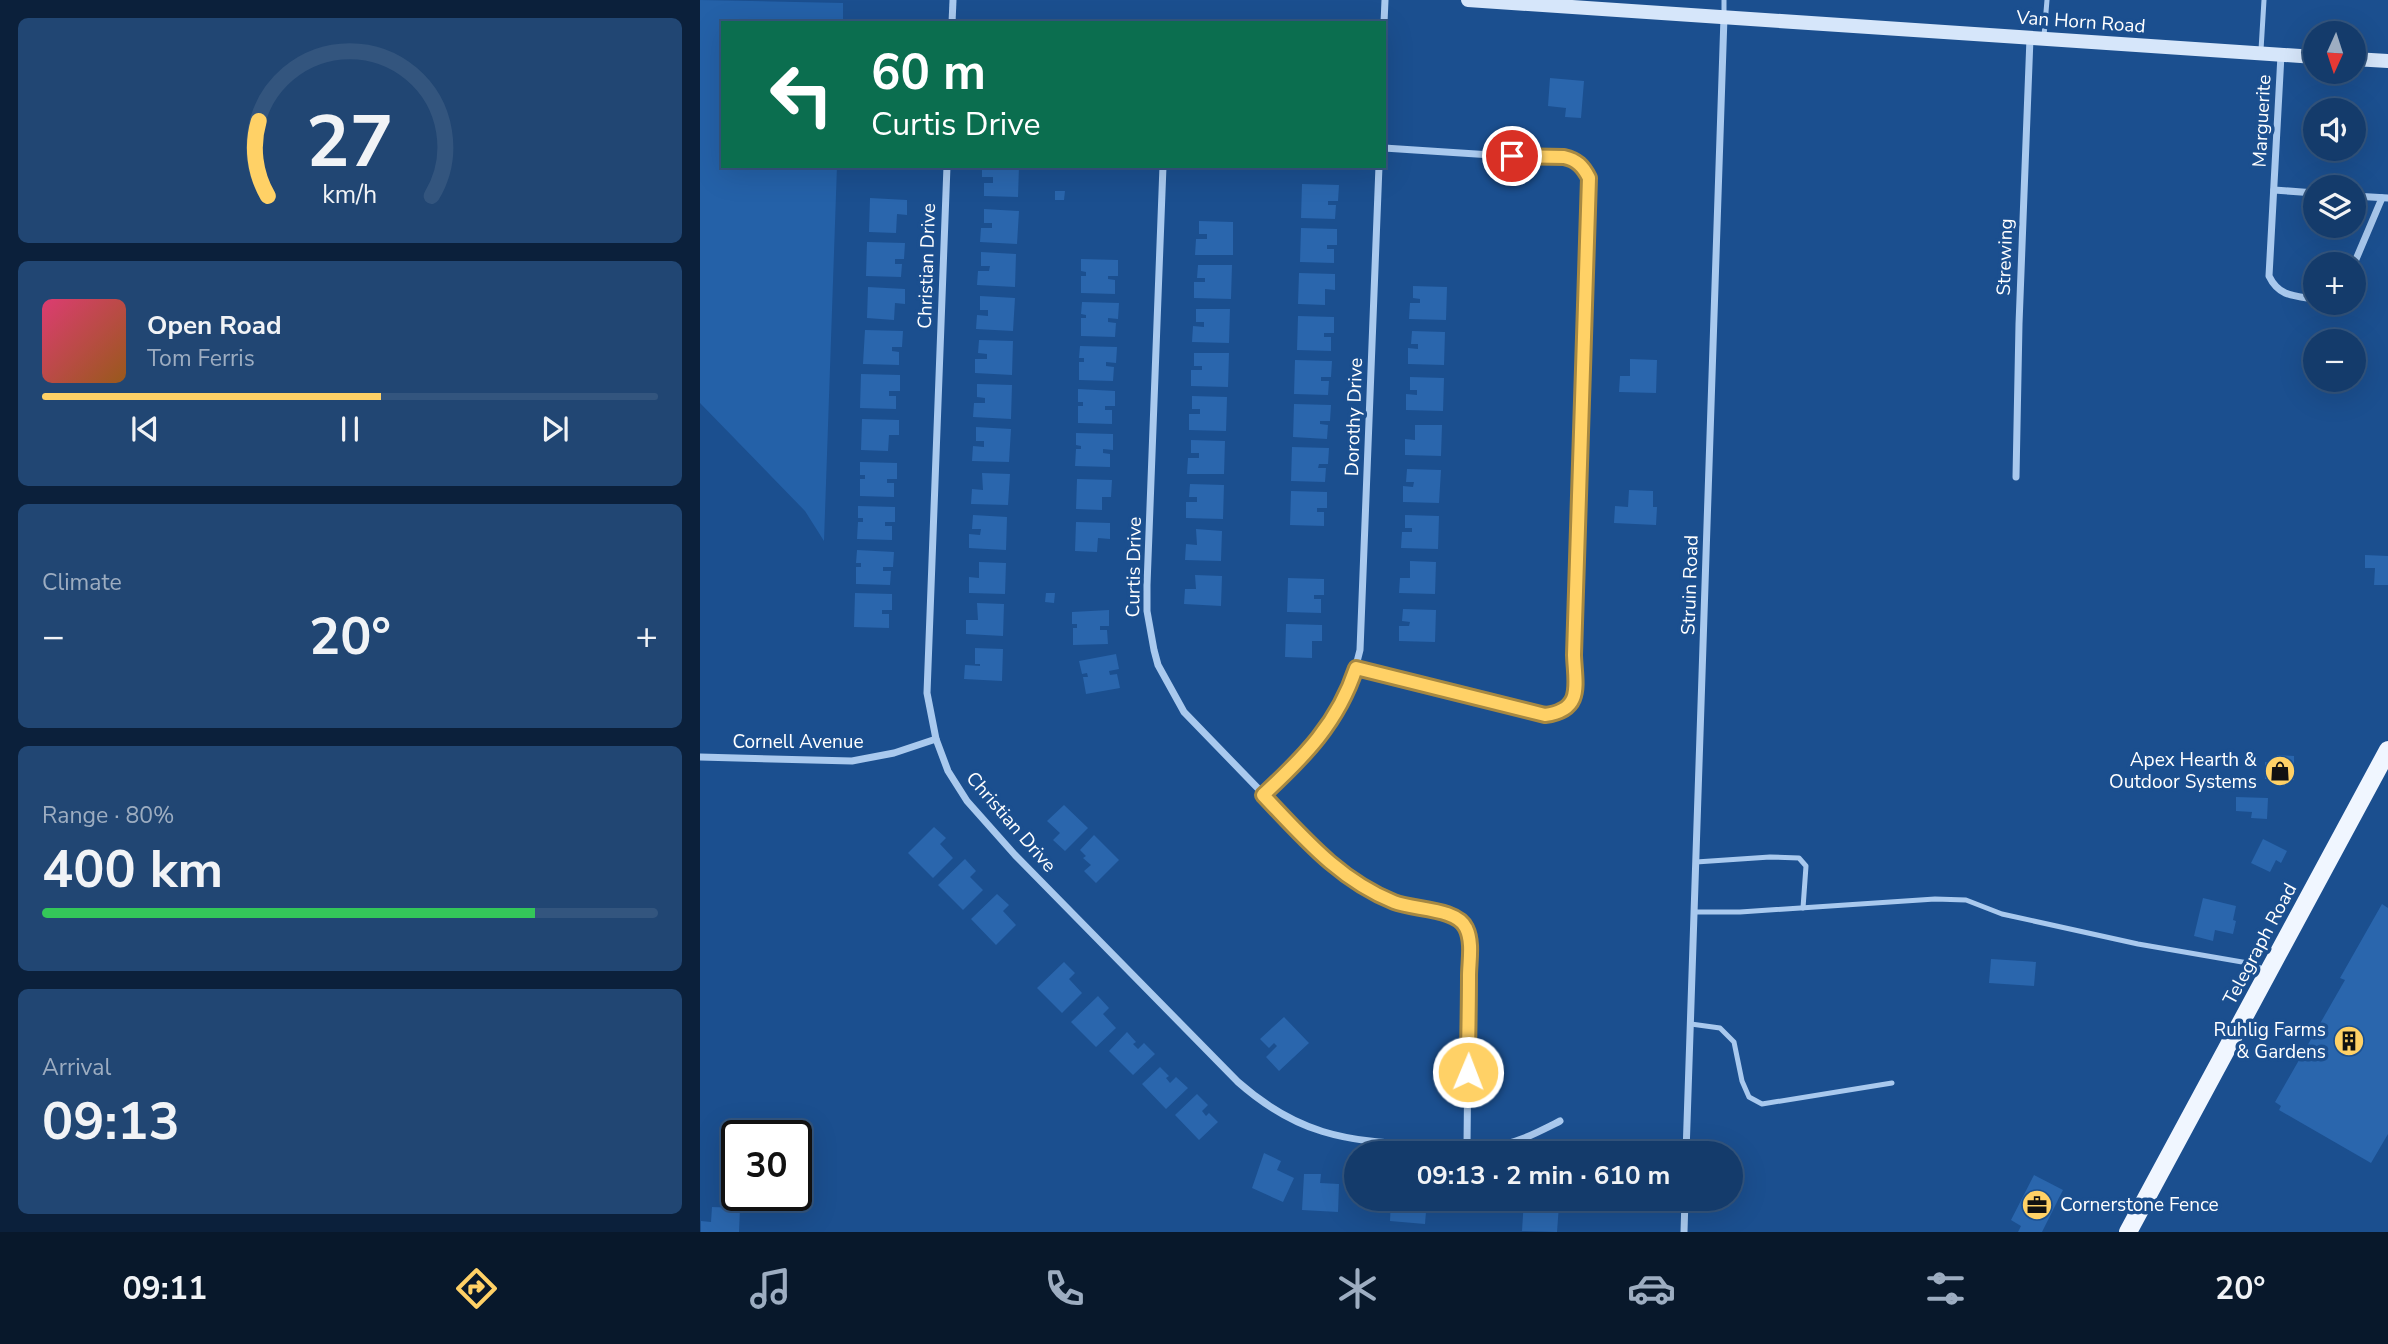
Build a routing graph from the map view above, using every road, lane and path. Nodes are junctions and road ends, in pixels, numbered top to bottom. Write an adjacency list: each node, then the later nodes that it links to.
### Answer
1 (953, 0): 8 (street)
2 (1385, 0): 9 (street)
3 (1468, 0): 7 (main road, Van Horn Road)
4 (1724, 0): 7 (lane)
5 (2046, 0): 10 (lane)
6 (2264, 0): 11 (lane)
7 (1724, 17): 10 (main road, Van Horn Road); 32 (street, Struin Road)
8 (952, 21)
9 (1384, 21)
10 (2037, 39): 11 (main road, Van Horn Road); 26 (street, Strewing)
11 (2261, 53): 12 (main road, Van Horn Road)
12 (2281, 55): 13 (main road, Van Horn Road); 20 (street, Marguerite)
13 (2303, 56)
14 (2366, 60): 15 (main road)
15 (2388, 61)
16 (1386, 148): 27 (street)
17 (947, 168): 28 (street, Christian Drive)
18 (1163, 168): 31 (street, Curtis Drive)
19 (1379, 168): 27 (street, Dorothy Drive)
20 (2274, 190): 21 (street, Marguerite); 25 (street, Marguerite)
21 (2303, 192)
22 (2366, 197): 23 (street)
23 (2385, 198): 24 (street)
24 (2360, 252)
25 (2303, 297)
26 (2016, 477)
27 (1356, 668): 31 (street, Dorothy Drive)
28 (936, 739): 30 (street, Cornell Avenue); 39 (street, Christian Drive)
29 (2388, 750): 35 (main road, Telegraph Road)
30 (700, 757)
31 (1263, 795): 40 (street, Curtis Drive)
32 (1696, 862): 33 (lane); 34 (street, Struin Road)
33 (1803, 908): 34 (lane); 35 (lane)
34 (1694, 912): 36 (street, Struin Road)
35 (2269, 971): 45 (main road, Telegraph Road)
36 (1690, 1024): 37 (lane); 42 (street, Struin Road)
37 (1892, 1083)
38 (1560, 1121): 41 (street, Christian Drive)
39 (1361, 1141)
40 (1467, 1141)
41 (1513, 1141)
42 (1686, 1141)
43 (1685, 1211): 44 (street)
44 (1684, 1232)
45 (2128, 1232)

